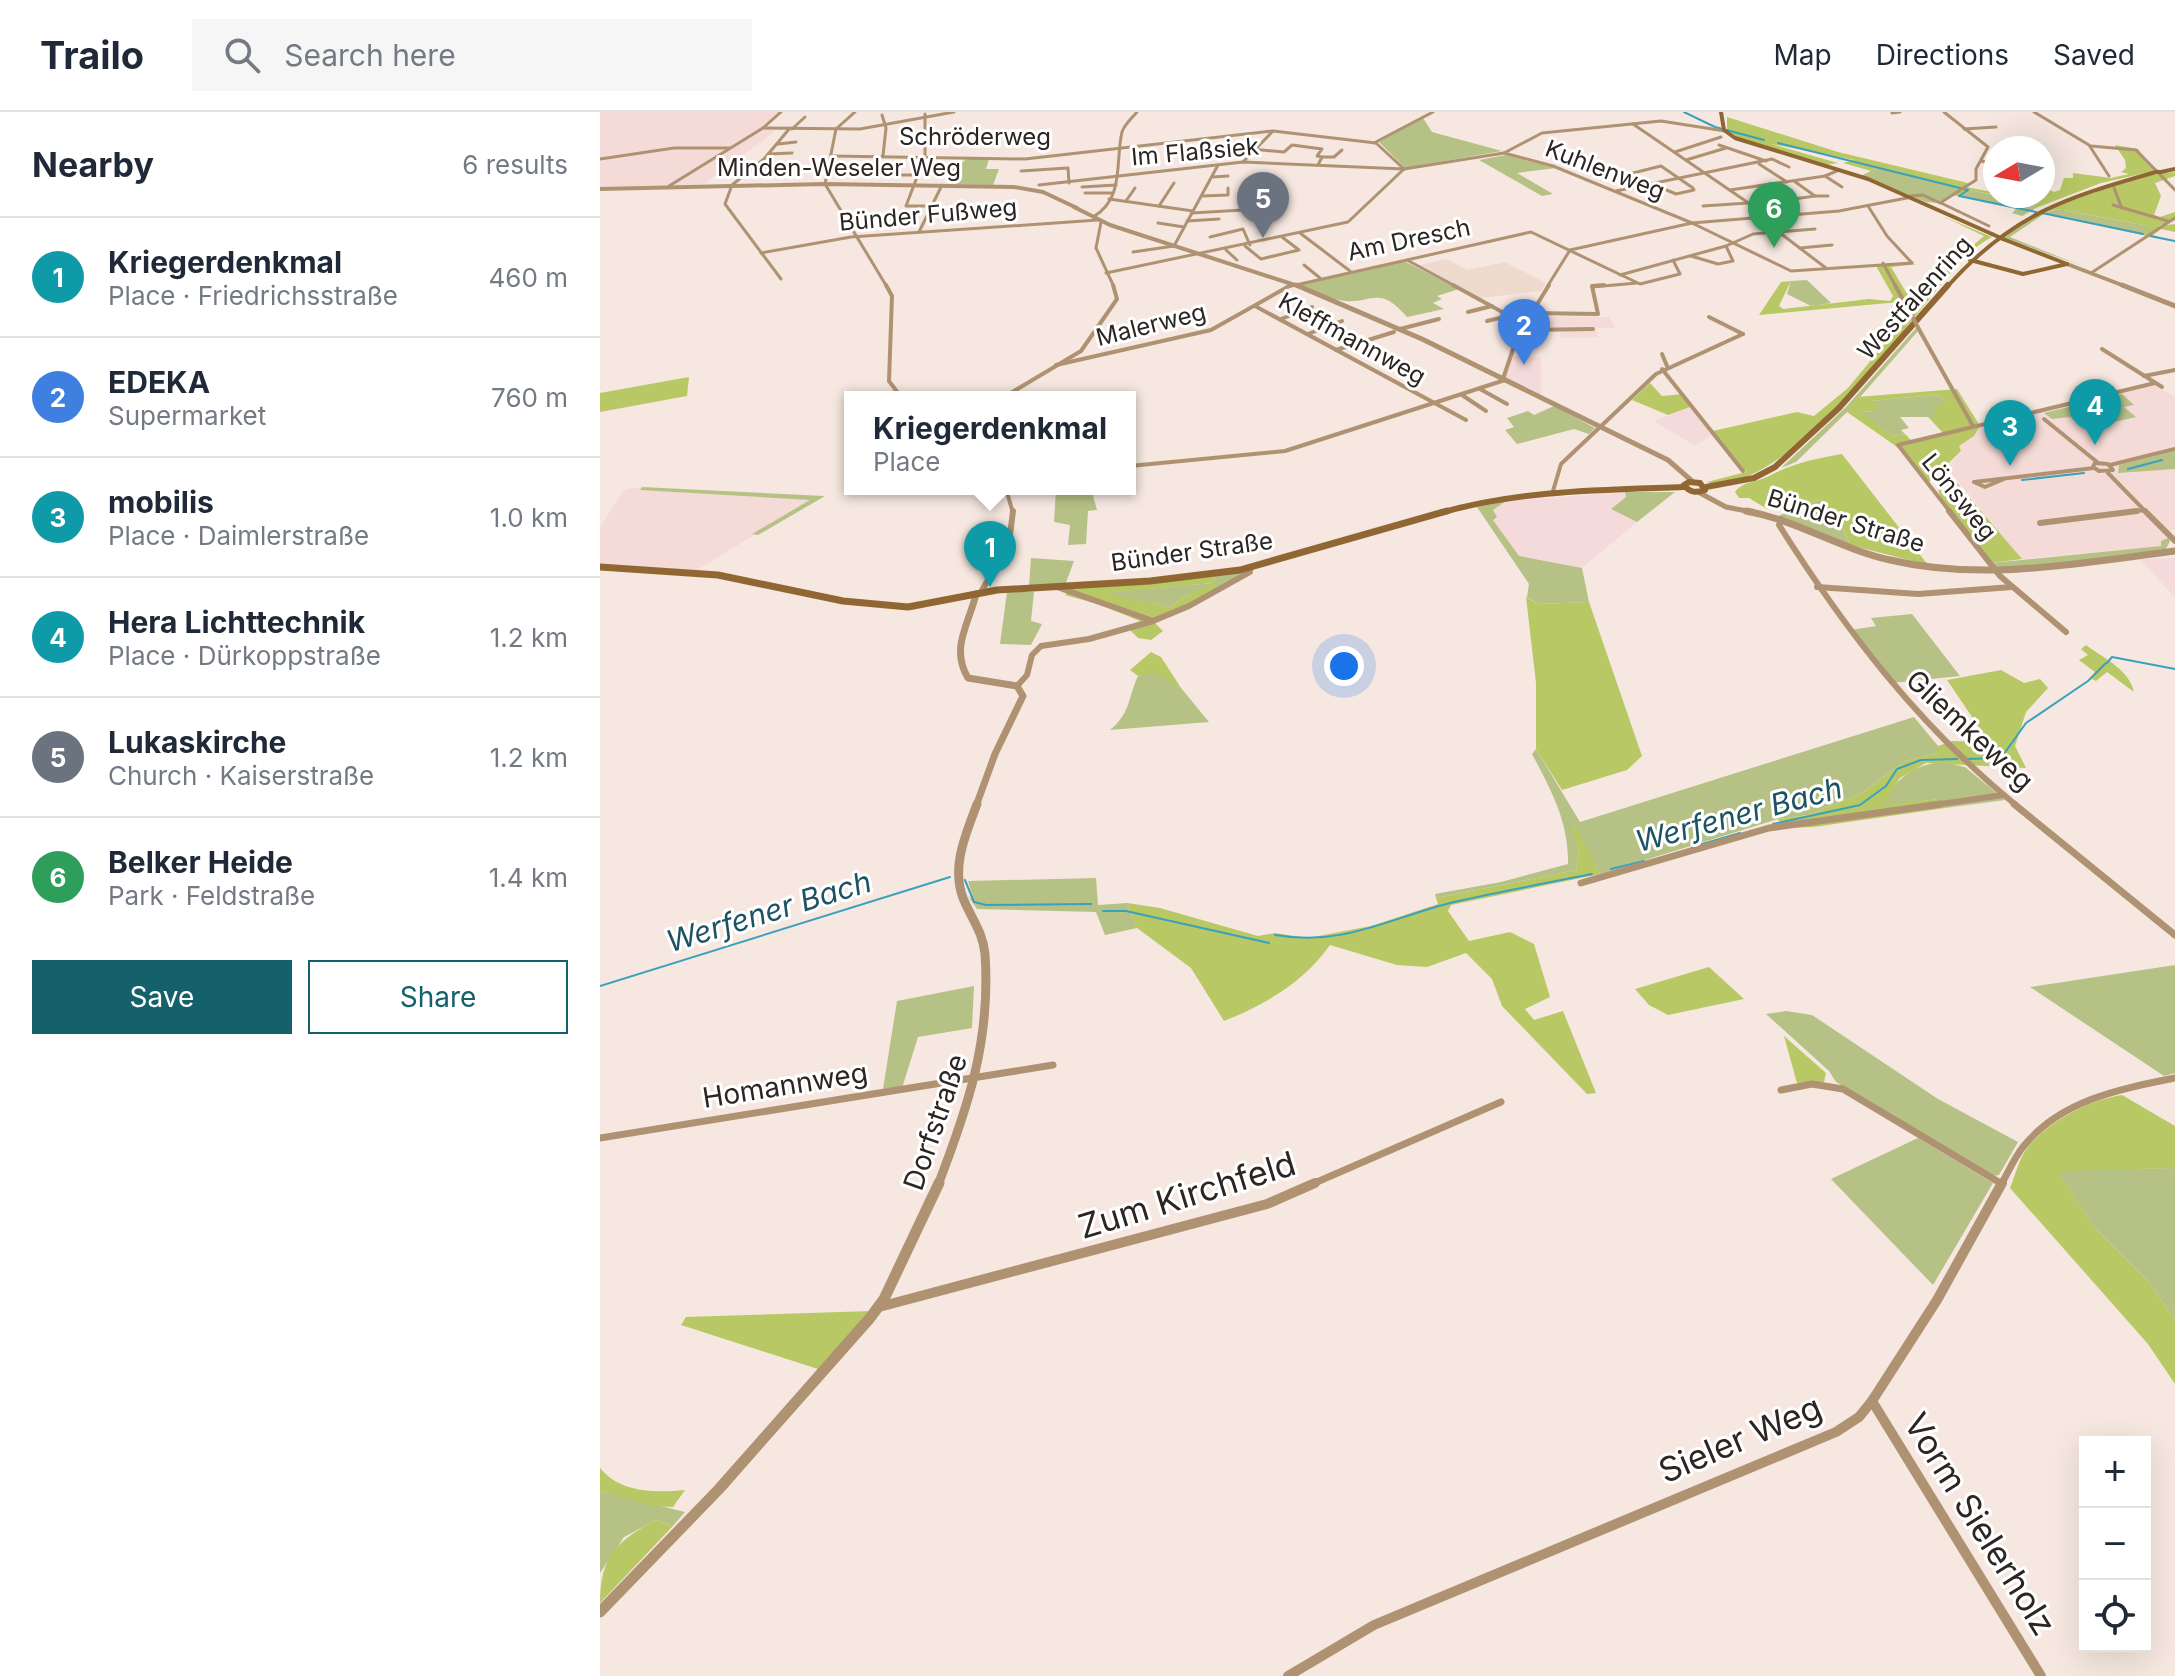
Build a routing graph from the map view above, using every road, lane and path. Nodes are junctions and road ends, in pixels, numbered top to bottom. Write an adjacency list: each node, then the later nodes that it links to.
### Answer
1 (781, 112): 17 (street)
2 (855, 112): 19 (street)
3 (954, 112): 11 (street)
4 (1137, 112): 29 (street)
5 (1433, 112): 25 (street)
6 (1721, 112): 21 (main road)
7 (1900, 112): 10 (street)
8 (1944, 112): 20 (street)
9 (2034, 112): 28 (street)
10 (1892, 113)
11 (925, 114): 15 (street); 41 (street)
12 (882, 115): 15 (street)
13 (805, 117): 18 (street)
14 (1633, 124): 21 (street); 34 (street); 37 (street)
15 (885, 125): 19 (street); 40 (street)
16 (1996, 127): 20 (street)
17 (763, 128): 18 (street); 31 (street)
18 (791, 128): 19 (street); 26 (street)
19 (836, 129): 39 (street)
20 (1964, 129): 47 (street)
21 (1724, 130): 57 (main road)
22 (1273, 131): 25 (street, Schröderweg); 29 (street, Schröderweg); 32 (street)
23 (1721, 137): 34 (street)
24 (796, 142): 26 (street)
25 (1374, 143): 55 (street)
26 (777, 144): 38 (street)
27 (1719, 145): 30 (street)
28 (2091, 146): 67 (street); 93 (street)
29 (1119, 147): 44 (street, Schröderweg); 63 (street)
30 (1727, 147): 45 (street); 46 (street)
31 (731, 148): 43 (street); 83 (street)
32 (1255, 149): 36 (street); 42 (street); 48 (street)
33 (1342, 150): 42 (street)
34 (1675, 152): 45 (street)
35 (792, 153): 38 (street)
36 (1206, 153)
37 (1504, 153): 55 (street, Im Flaßsiek); 94 (street, Kuhlenweg)
38 (768, 154): 52 (street)
39 (831, 156): 40 (street, Schröderweg); 54 (street)
40 (883, 156): 41 (street, Schröderweg)
41 (925, 156): 44 (street, Schröderweg); 62 (street)
42 (1322, 157): 51 (street)
43 (600, 159)
44 (1025, 159): 58 (street)
45 (1686, 160): 61 (street)
46 (1767, 161): 49 (street); 53 (street)
47 (1982, 161): 105 (street)
48 (1243, 162): 50 (street, Im Flaßsiek); 51 (street, Im Flaßsiek)
49 (1759, 164): 61 (street); 72 (street)
50 (1218, 165): 63 (street, Im Flaßsiek); 68 (street)
51 (1318, 165): 55 (street, Im Flaßsiek)
52 (755, 167): 54 (street); 77 (street)
53 (1789, 167)
54 (829, 168): 75 (street)
55 (1404, 169): 131 (street)
56 (2175, 169): 151 (main road, Westfalenring)
57 (1839, 170): 66 (street); 101 (main road)
58 (1021, 171): 73 (street); 84 (street)
59 (871, 174): 62 (street)
60 (1629, 174): 65 (street); 70 (street); 82 (street)
61 (1707, 174): 70 (street); 92 (street)
62 (916, 175): 76 (street)
63 (1120, 176): 73 (street, Im Flaßsiek); 81 (street)
64 (1228, 176): 68 (street)
65 (1614, 176)
66 (1825, 176): 71 (street); 86 (street)
67 (2109, 176)
68 (1213, 177): 98 (street)
69 (789, 178): 78 (street)
70 (1680, 179): 82 (street); 82 (street)
71 (1794, 181): 72 (street); 99 (street)
72 (1788, 182): 92 (street)
73 (1069, 183): 80 (street, Im Flaßsiek)
74 (1174, 183): 111 (street)
75 (825, 184): 76 (street, Minden-Weseler Weg); 78 (street, Minden-Weseler Weg); 132 (street)
76 (911, 184): 79 (street, Minden-Weseler Weg); 110 (street)
77 (732, 185): 78 (street, Minden-Weseler Weg); 83 (street, Minden-Weseler Weg); 144 (street)
78 (782, 185)
79 (942, 185): 84 (street, Minden-Weseler Weg); 110 (street)
80 (1039, 185)
81 (1116, 185): 85 (street); 96 (street)
82 (1650, 185): 94 (street)
83 (669, 186): 91 (street, Minden-Weseler Weg)
84 (1014, 187): 87 (street, Minden-Weseler Weg)
85 (1082, 187)
86 (1842, 187)
87 (1023, 188): 97 (street); 119 (street, Minden-Weseler Weg)
88 (1135, 188): 104 (street)
89 (1228, 188): 98 (street)
90 (2114, 188): 114 (street)
91 (600, 189)
92 (1730, 190): 108 (street)
93 (2175, 190)
94 (1614, 192): 125 (street, Kuhlenweg)
95 (1085, 193): 96 (street)
96 (1112, 193): 103 (street)
97 (1018, 196)
98 (1202, 196): 116 (street)
99 (1815, 196): 100 (street); 108 (street)
100 (1828, 196)
101 (1910, 196): 105 (street); 113 (street); 147 (main road, bridge)
102 (1723, 198): 107 (street)
103 (1109, 199): 104 (street); 119 (street)
104 (1126, 201): 106 (street)
105 (1940, 203): 126 (street)
106 (1143, 204): 111 (street); 117 (street)
107 (1732, 204): 108 (street); 112 (street)
108 (1750, 204): 118 (street)
109 (2113, 205): 114 (street)
110 (932, 206): 129 (street)
111 (1159, 206): 116 (street)
112 (1703, 206)
113 (1868, 206): 118 (street); 152 (street, Kuhlenweg)
114 (2121, 206): 123 (street)
115 (1243, 210): 116 (street)
116 (1192, 212): 121 (street)
117 (1132, 213)
118 (1769, 217): 125 (street)
119 (1096, 219): 129 (street, Bünder Fußweg); 138 (street, Minden-Weseler Weg); 162 (street)
120 (1219, 219): 121 (street)
121 (1187, 221): 127 (street)
122 (2175, 221): 123 (street)
123 (2169, 222): 163 (street)
124 (1158, 223): 127 (street)
125 (1692, 223): 135 (street, Kuhlenweg); 142 (street)
126 (1989, 226)
127 (1184, 227): 138 (street)
128 (1815, 229): 130 (street)
129 (919, 232): 132 (street, Bünder Fußweg)
130 (1779, 232): 135 (street); 140 (street)
131 (1300, 233): 134 (street); 160 (street)
132 (856, 236): 144 (street, Bünder Fußweg); 197 (street)
133 (1210, 237): 136 (street)
134 (1282, 237): 136 (street); 136 (street)
135 (1735, 243): 139 (street); 157 (street, Kuhlenweg)
136 (1248, 245): 141 (street)
137 (1832, 245): 140 (street)
138 (1174, 246): 143 (street); 145 (street, Minden-Weseler Weg)
139 (1726, 246): 146 (street); 146 (street)
140 (1800, 248): 157 (street)
141 (1226, 250): 145 (street); 149 (street)
142 (1570, 250): 148 (street, Am Dresch); 164 (street); 174 (street)
143 (1133, 252)
144 (761, 253): 166 (street)
145 (1203, 255): 162 (street); 168 (street, Minden-Weseler Weg)
146 (1690, 255): 150 (street)
147 (2044, 255): 153 (main road); 156 (main road)
148 (1406, 259): 160 (street, Am Dresch); 170 (street)
149 (1237, 260)
150 (1673, 260): 164 (street); 167 (street)
151 (1969, 261): 155 (main road); 158 (main road); 159 (main road, Westfalenring)
152 (1883, 263): 157 (street, Kuhlenweg); 205 (street, bridge)
153 (2064, 263): 156 (main road); 161 (main road); 163 (street)
154 (1304, 265): 165 (street)
155 (1982, 266): 158 (main road); 159 (main road)
156 (2053, 266): 161 (main road)
157 (1826, 268)
158 (1998, 269): 161 (main road)
159 (1961, 270): 216 (main road, Westfalenring)
160 (1350, 271): 165 (street, Am Dresch)
161 (2044, 271)
162 (1106, 273): 189 (street)
163 (2091, 273): 171 (street)
164 (1620, 275): 167 (street)
165 (1320, 278): 168 (street, Am Dresch)
166 (781, 279)
167 (1638, 283): 174 (street)
168 (1293, 284): 169 (street, Malerweg); 183 (street, Minden-Weseler Weg)
169 (1255, 306): 177 (street, Kleffmannweg); 189 (street, Malerweg)
170 (1492, 306): 173 (street); 175 (street)
171 (2175, 306)
172 (1312, 307): 177 (street)
173 (1468, 312)
174 (1530, 313): 181 (street)
175 (1509, 316): 180 (street); 181 (street)
176 (1709, 317): 190 (street)
177 (1281, 319): 185 (street, Kleffmannweg)
178 (1439, 319): 183 (street)
179 (1342, 321): 185 (street)
180 (1487, 321)
181 (1524, 324): 184 (street)
182 (1593, 329): 184 (street)
183 (1397, 330): 187 (street); 193 (street, Minden-Weseler Weg)
184 (1521, 330): 193 (street)
185 (1308, 334): 187 (street, Kleffmannweg)
186 (2102, 349): 192 (street)
187 (1336, 350): 200 (street, Kleffmannweg)
188 (1662, 354): 190 (street)
189 (1056, 365): 198 (street)
190 (1665, 368): 206 (street); 211 (street)
191 (2175, 370): 192 (street)
192 (2144, 376): 194 (street)
193 (1502, 379): 196 (street); 206 (street, Minden-Weseler Weg)
194 (2155, 383): 195 (street); 205 (street)
195 (2162, 387)
196 (1480, 389): 199 (street); 201 (street)
197 (896, 391)
198 (1012, 391)
199 (1462, 395): 200 (street); 202 (street)
200 (1432, 404): 204 (street, Kleffmannweg); 208 (street)
201 (1507, 404)
202 (1486, 411)
203 (2044, 419): 209 (street)
204 (1466, 420)
205 (1973, 426): 226 (street, Lönsweg)
206 (1600, 427): 214 (street, Minden-Weseler Weg); 217 (street)
207 (2175, 449): 210 (street)
208 (1136, 465)
209 (2096, 465): 210 (street); 212 (street); 213 (street)
210 (2110, 465): 212 (street)
211 (1743, 471)
212 (2108, 473): 219 (street)
213 (2004, 479): 213 (street)
214 (1692, 481): 215 (main road); 216 (main road)
215 (1684, 487): 216 (main road); 217 (main road, Bünder Straße)
216 (1703, 490): 220 (street, Bünder Straße)
217 (1553, 491): 225 (main road, Bünder Straße)
218 (1008, 495): 227 (street)
219 (2145, 510): 221 (street); 222 (street)
220 (1781, 519): 226 (street, Bünder Straße); 229 (street, Gliemkeweg)
221 (2040, 523)
222 (2175, 542): 223 (street)
223 (2175, 551): 226 (street, Bünder Straße)
224 (600, 567): 232 (main road, Bünder Straße)
225 (1250, 568): 228 (main road, Bünder Straße); 233 (street)
226 (1997, 572): 230 (street, Lönsweg)
227 (990, 581): 231 (street); 232 (street)
228 (1057, 587): 231 (main road, Bünder Straße); 233 (street)
229 (1817, 587): 230 (street); 236 (street, Gliemkeweg)
230 (2012, 587): 234 (street, Lönsweg)
231 (997, 590): 232 (main road, Bünder Straße)
232 (978, 593): 235 (street)
233 (1153, 621): 235 (street)
234 (2066, 632)
235 (1017, 686): 240 (street, Dorfstraße)
236 (2003, 795): 237 (street); 238 (street, Gliemkeweg)
237 (1581, 883)
238 (2175, 935)
239 (1053, 1065): 240 (street, Homannweg)
240 (978, 1076): 244 (street, Homannweg); 246 (street, Dorfstraße)
241 (2175, 1078): 245 (street, Sieler Weg)
242 (1781, 1090): 245 (street)
243 (1501, 1102): 246 (street, Zum Kirchfeld)
244 (600, 1138)
245 (2002, 1184): 247 (street, Sieler Weg)
246 (879, 1307): 248 (street, Dorfstraße)
247 (1872, 1401): 249 (street, Sieler Weg); 250 (street, Vorm Sielerholz)
248 (600, 1612)
249 (1288, 1676)
250 (2041, 1676)

